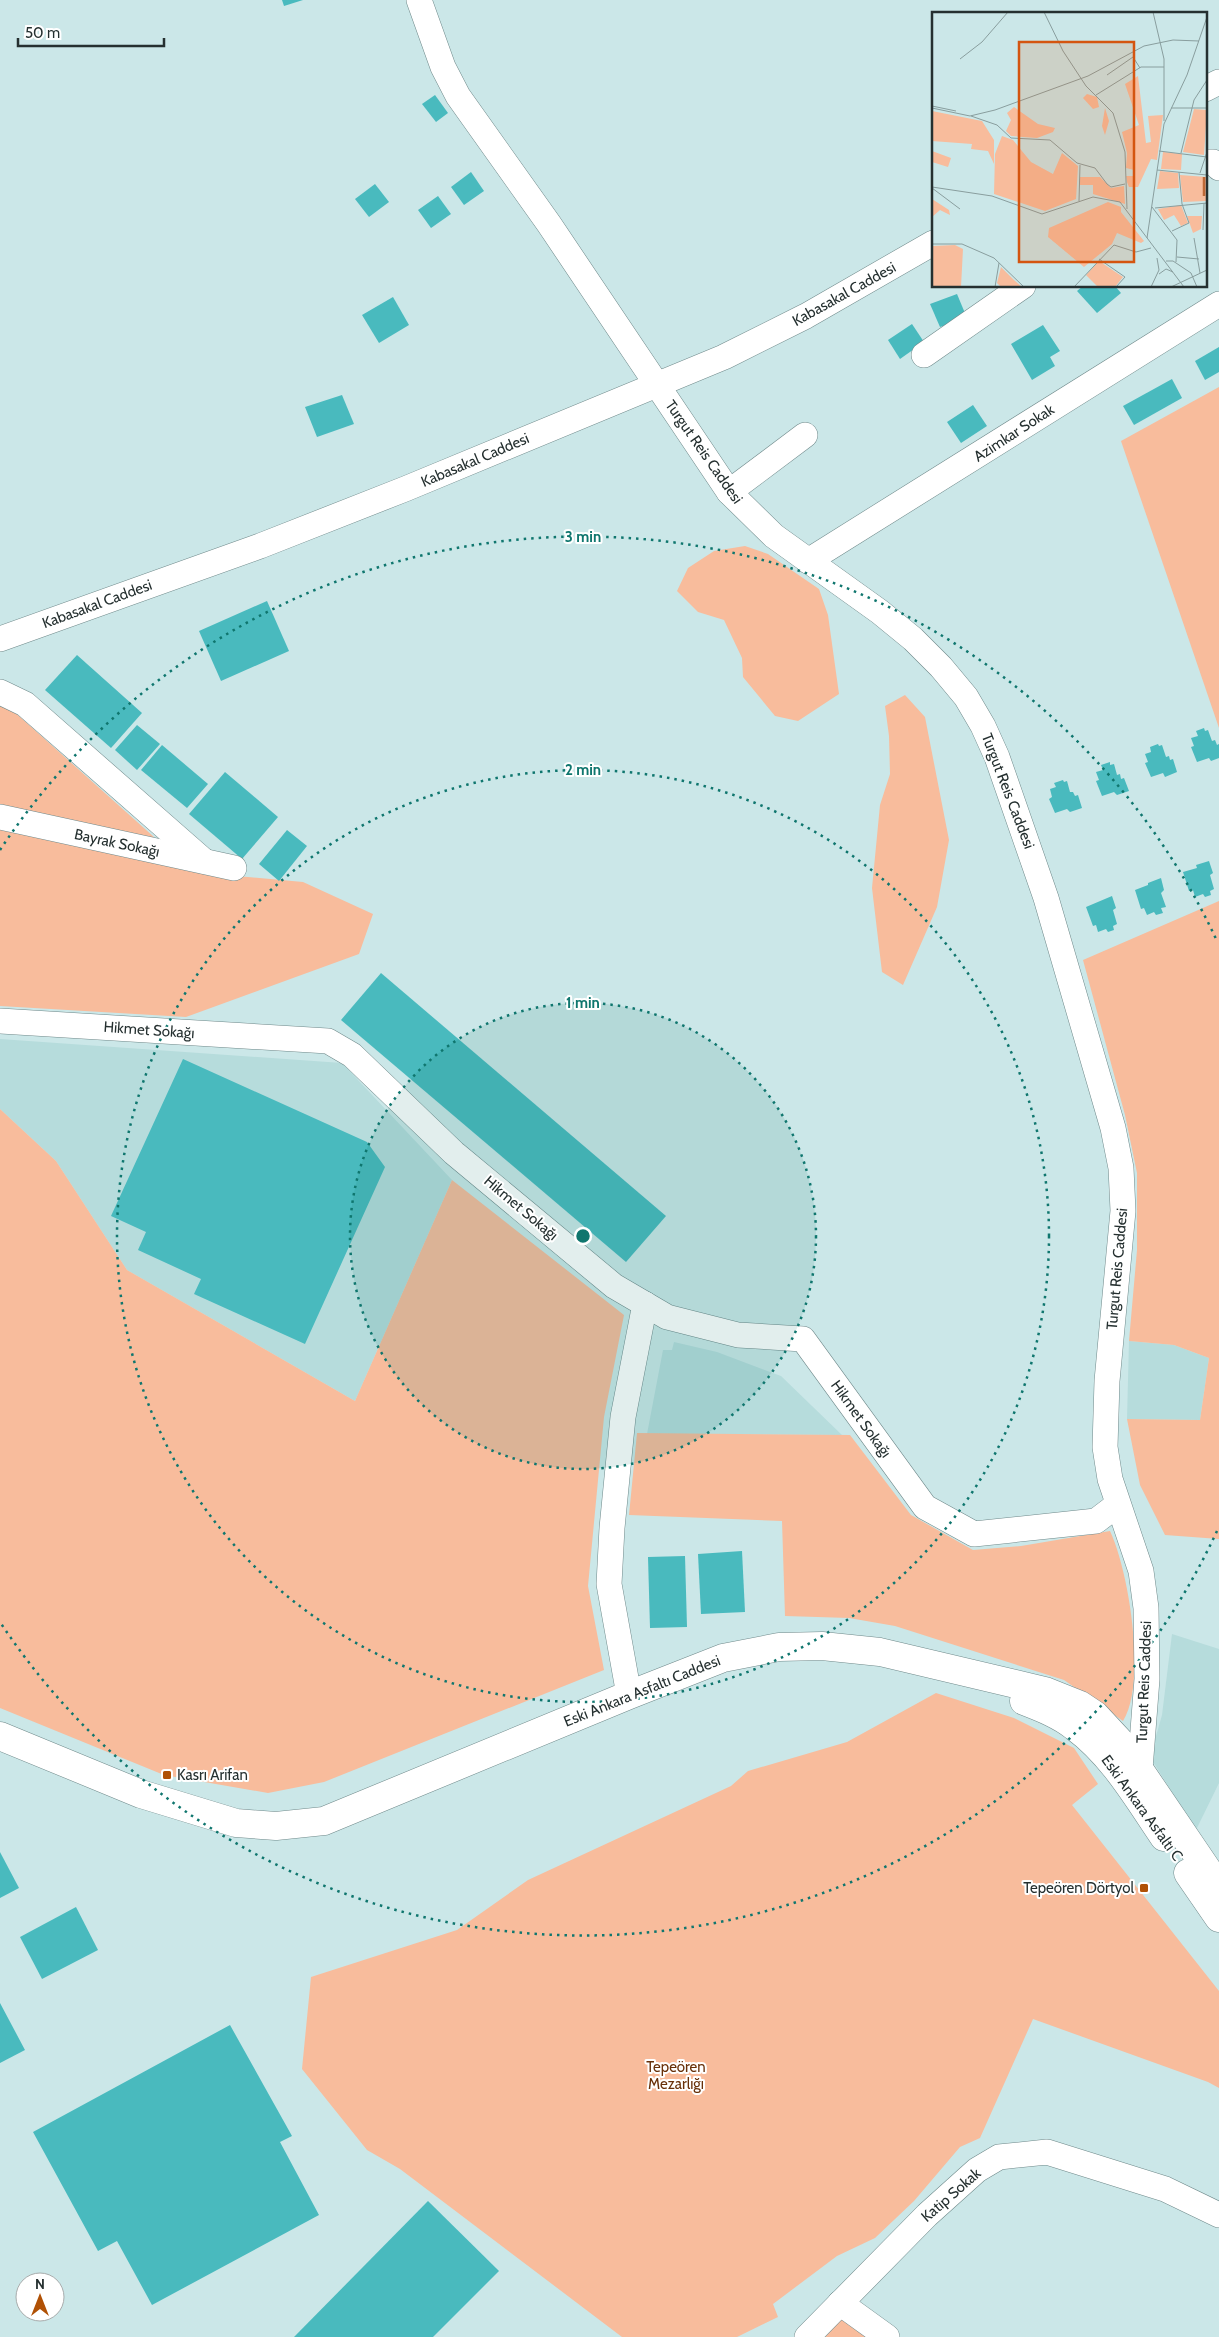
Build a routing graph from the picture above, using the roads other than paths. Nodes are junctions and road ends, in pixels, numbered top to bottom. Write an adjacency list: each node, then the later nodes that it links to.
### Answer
1 (419, 0): 10 (street, Turgut Reis Caddesi)
2 (1219, 82): 3 (street)
3 (1206, 88)
4 (1206, 162): 5 (street)
5 (1219, 168)
6 (932, 244): 10 (street, Kabasakal Caddesi)
7 (1020, 288): 9 (street)
8 (1219, 304): 13 (street, Azimkar Sokak)
9 (924, 355)
10 (657, 384): 12 (street, Turgut Reis Caddesi); 14 (street, Kabasakal Caddesi)
11 (804, 435): 12 (street)
12 (729, 492): 13 (street, Turgut Reis Caddesi)
13 (808, 562): 21 (street, Turgut Reis Caddesi)
14 (0, 639)
15 (0, 692): 17 (street)
16 (0, 817): 17 (street, Bayrak Sokağı)
17 (204, 862): 18 (street, Bayrak Sokağı)
18 (234, 868)
19 (0, 1021): 20 (street, Hikmet Sokağı)
20 (645, 1304): 21 (street, Hikmet Sokağı); 23 (street)
21 (1117, 1505): 25 (street, Turgut Reis Caddesi)
22 (940, 1666): 23 (main road, Eski Ankara Asfaltı Caddesi); 25 (main road, Eski Ankara Asfaltı Caddesi); 27 (main road, Eski Ankara Asfaltı C)
23 (629, 1695): 24 (main road, Eski Ankara Asfaltı Caddesi)
24 (0, 1736)
25 (1140, 1769): 26 (main road, Eski Ankara Asfaltı Caddesi)
26 (1219, 1887)
27 (1219, 1918)
28 (1219, 2215): 29 (street, Katip Sokak)
29 (840, 2303): 30 (street, Katip Sokak); 31 (street)
30 (807, 2337)
31 (887, 2337)

